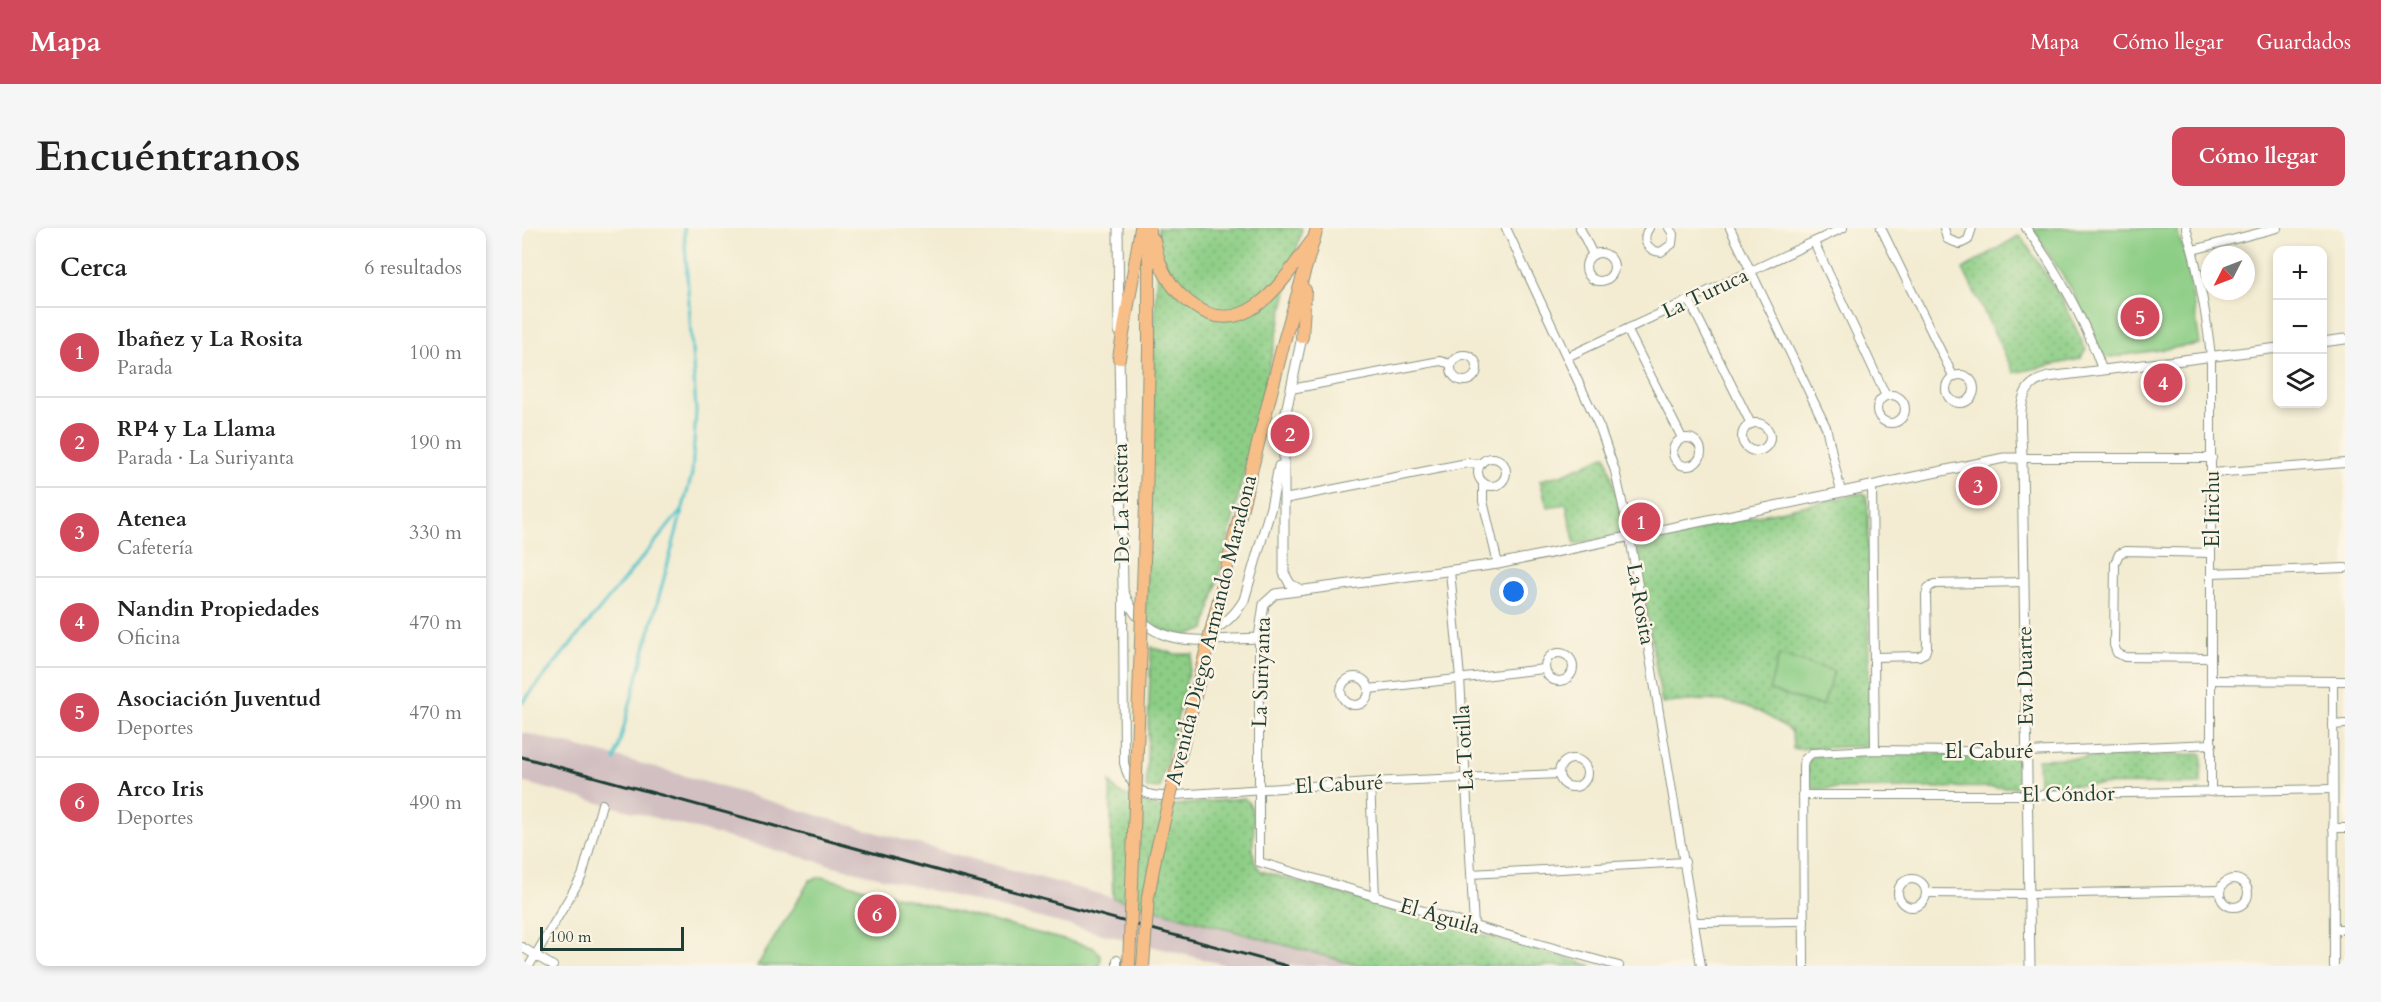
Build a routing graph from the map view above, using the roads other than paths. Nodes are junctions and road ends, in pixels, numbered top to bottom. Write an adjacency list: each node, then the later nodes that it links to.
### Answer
1 (1118, 228): 30 (street, De La Riestra)
2 (1141, 228): 30 (main road)
3 (1150, 228): 16 (main road); 100 (main road, Avenida Diego Armando Maradona, bridge)
4 (1506, 228): 29 (street, La Rosita)
5 (1580, 228): 19 (street)
6 (1649, 228): 7 (street)
7 (1669, 228)
8 (1730, 228): 21 (street)
9 (1843, 228): 17 (street, La Turuca)
10 (1881, 228): 33 (street)
11 (1944, 228): 12 (street)
12 (1972, 228)
13 (2026, 228): 32 (street)
14 (2186, 228): 18 (street, El Irichu)
15 (2277, 228): 18 (street)
16 (1316, 232): 20 (main road, Avenida Diego Armando Maradona)
17 (1814, 242): 21 (street, La Turuca); 35 (street)
18 (2193, 250): 28 (street, El Irichu)
19 (1593, 255)
20 (1307, 268): 24 (main road); 101 (main road, Avenida Diego Armando Maradona, bridge)
21 (1751, 271): 22 (street, La Turuca); 46 (street)
22 (1689, 300): 23 (street, La Turuca); 36 (street)
23 (1628, 329): 29 (street, La Turuca); 38 (street)
24 (1302, 337): 34 (street)
25 (2345, 339): 26 (street)
26 (2327, 341)
27 (2273, 348): 28 (street)
28 (2211, 356): 32 (street); 40 (street, El Irichu)
29 (1567, 357): 48 (street, La Rosita)
30 (1119, 358): 55 (street, De La Riestra)
31 (1451, 364): 34 (street)
32 (2102, 369): 39 (street, Eva Duarte)
33 (1953, 376)
34 (1291, 389): 37 (street)
35 (1886, 396)
36 (1751, 424)
37 (1284, 435): 47 (street); 58 (street)
38 (1682, 438)
39 (2022, 458): 40 (street); 45 (street, La Suriyanta); 54 (street, Eva Duarte)
40 (2212, 458): 43 (street, El Irichu)
41 (2345, 463): 43 (street)
42 (1480, 464): 44 (street); 44 (street); 47 (street)
43 (2212, 472): 49 (street, El Irichu)
44 (1483, 483): 50 (street)
45 (1872, 485): 46 (street, La Suriyanta); 59 (street)
46 (1841, 492): 48 (street, La Suriyanta)
47 (1284, 499): 56 (street)
48 (1630, 537): 50 (street, La Suriyanta); 84 (street, La Rosita)
49 (2211, 553): 53 (street, El Irichu); 60 (street)
50 (1498, 564): 52 (street, La Suriyanta)
51 (2345, 568): 53 (street)
52 (1450, 572): 56 (street, La Suriyanta); 62 (street, La Totilla)
53 (2212, 573): 60 (street, El Irichu)
54 (2024, 582): 59 (street); 71 (street, Eva Duarte)
55 (1123, 590): 58 (street); 73 (street, De La Riestra)
56 (1301, 590): 57 (street, La Suriyanta)
57 (1259, 638): 58 (street); 76 (street, La Suriyanta)
58 (1196, 639)
59 (1874, 657): 70 (street)
60 (2211, 658): 63 (street, El Irichu)
61 (1544, 669): 62 (street)
62 (1460, 678): 66 (street); 74 (street, La Totilla)
63 (2211, 680): 64 (street); 69 (street, El Irichu)
64 (2333, 681): 65 (street); 68 (street)
65 (2345, 681)
66 (1369, 689)
67 (2345, 724): 68 (street)
68 (2333, 725): 77 (street)
69 (2212, 744): 71 (street, El Caburé); 78 (street, El Irichu)
70 (1875, 750): 71 (street, El Caburé); 79 (street, El Caburé)
71 (2027, 752): 80 (street, Eva Duarte)
72 (1559, 774): 74 (street, El Caburé)
73 (1127, 777): 76 (street, El Caburé)
74 (1465, 778): 75 (street, El Caburé); 86 (street, La Totilla)
75 (1370, 782): 76 (street, El Caburé); 90 (street)
76 (1258, 789): 85 (street, La Suriyanta)
77 (2333, 789): 78 (street, El Cóndor); 82 (street)
78 (2211, 792): 80 (street, El Cóndor)
79 (1802, 795): 80 (street, El Cóndor); 91 (street, El Caburé)
80 (2027, 795): 89 (street, Eva Duarte)
81 (602, 804): 97 (street)
82 (2333, 828): 83 (street); 94 (street)
83 (2345, 828)
84 (1685, 862): 86 (street); 92 (street, La Rosita)
85 (1262, 864): 90 (street, El Águila)
86 (1471, 874): 93 (street, La Totilla)
87 (2220, 890): 89 (street)
88 (1926, 893): 89 (street)
89 (2029, 894): 105 (street, Eva Duarte)
90 (1375, 897): 93 (street, El Águila)
91 (1804, 921): 92 (street); 104 (street, El Caburé)
92 (1695, 922): 103 (street, La Rosita)
93 (1474, 926): 102 (street, El Águila)
94 (2334, 929): 95 (street); 106 (street)
95 (2345, 929)
96 (522, 946): 97 (street)
97 (536, 955): 98 (street); 99 (street)
98 (529, 966)
99 (552, 966)
100 (1129, 966)
101 (1143, 966)
102 (1619, 966)
103 (1701, 966)
104 (1804, 966)
105 (2030, 966)
106 (2334, 966)

